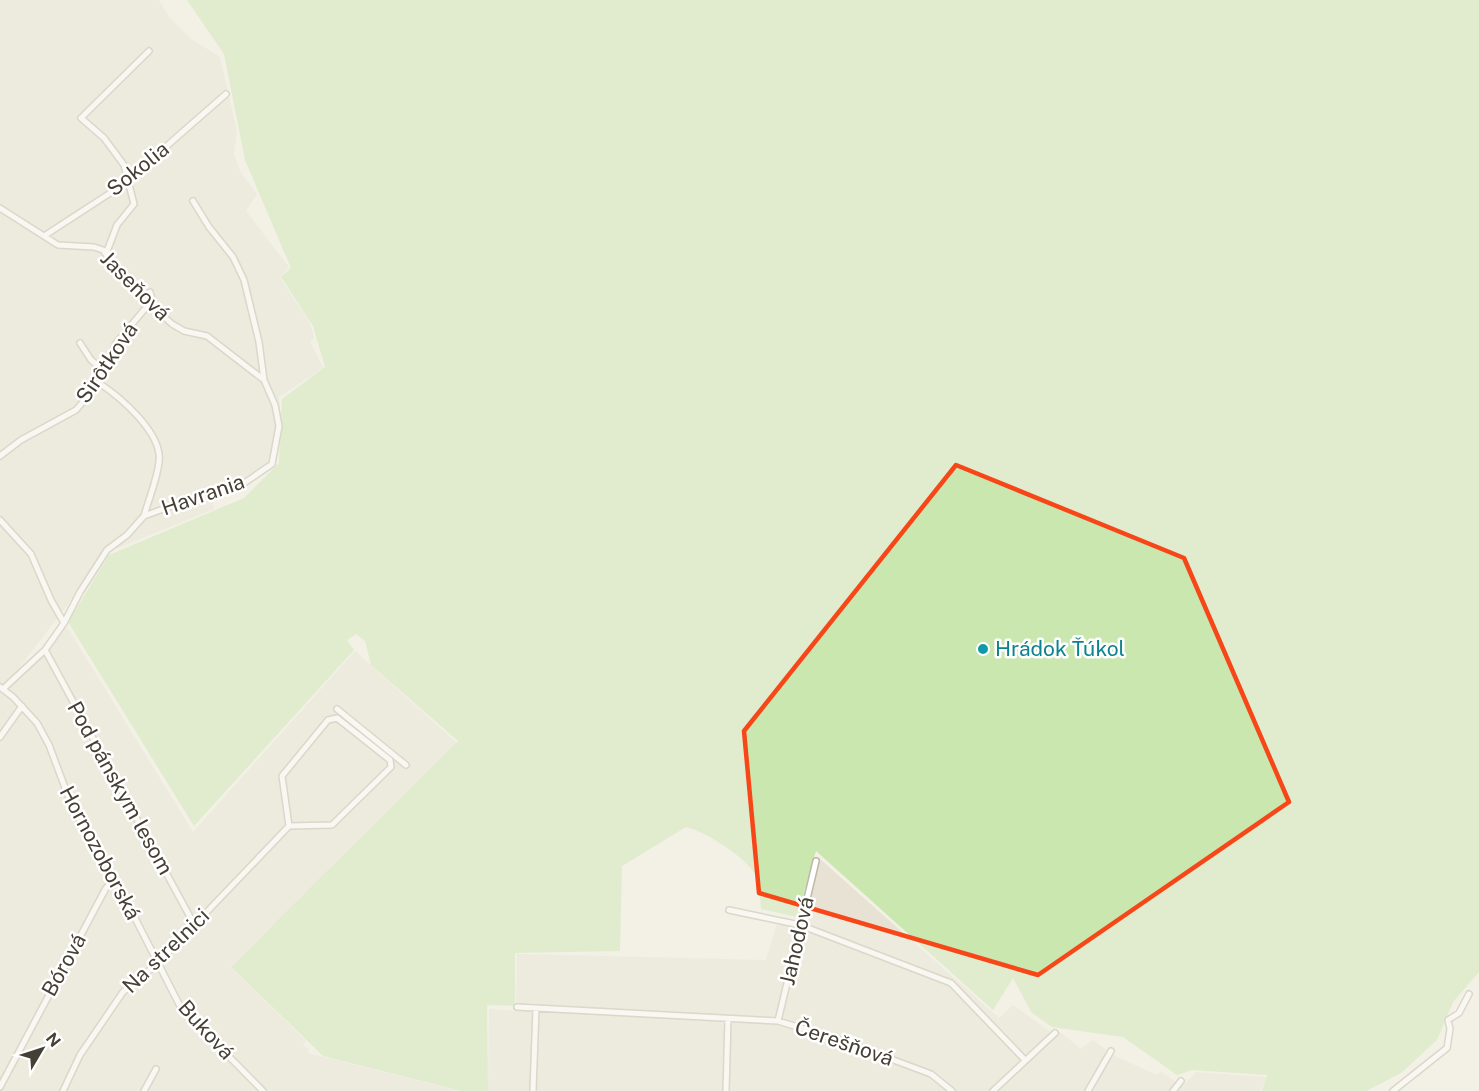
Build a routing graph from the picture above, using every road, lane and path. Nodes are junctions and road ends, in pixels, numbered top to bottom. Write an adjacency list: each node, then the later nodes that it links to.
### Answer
1 (149, 51): 3 (street)
2 (226, 94): 3 (street, Sokolia)
3 (128, 178): 6 (street, Sokolia); 7 (street)
4 (193, 201): 12 (street, Havrania)
5 (0, 208): 6 (street, Jaseňová)
6 (44, 236): 7 (street, Jaseňová)
7 (106, 254): 9 (street, Jaseňová)
8 (150, 292): 9 (street)
9 (149, 304): 11 (street, Sirôtková); 12 (street, Jaseňová)
10 (80, 343): 11 (street)
11 (103, 370): 13 (street, Sirôtková)
12 (264, 380): 15 (street, Havrania)
13 (99, 383): 14 (street, Sirôtková); 15 (street)
14 (0, 456)
15 (144, 516): 17 (street, Havrania)
16 (0, 520): 17 (street)
17 (64, 623): 18 (street, Havrania)
18 (45, 650): 19 (street, Havrania); 32 (street, Pod pánskym lesom)
19 (2, 688): 20 (street, Hornozoborská)
20 (22, 706): 24 (street); 29 (street, Hornozoborská)
21 (337, 708): 22 (street)
22 (356, 724): 23 (street); 25 (street)
23 (351, 730): 25 (street); 27 (street)
24 (0, 737)
25 (380, 748): 26 (street); 27 (street)
26 (406, 765)
27 (289, 826): 32 (street, Na strelnici)
28 (816, 861): 31 (street, Jahodová)
29 (116, 879): 33 (street, Hornozoborská); 44 (street, Bórová)
30 (729, 910): 31 (street)
31 (800, 925): 38 (street, Jahodová); 41 (street)
32 (195, 926): 33 (street, Na strelnici)
33 (157, 964): 45 (street, Na strelnici); 47 (street, Buková)
34 (1469, 994): 54 (street)
35 (518, 1006): 36 (street, Čerešňová)
36 (536, 1008): 37 (street, Čerešňová); 48 (street)
37 (728, 1019): 38 (street, Čerešňová); 49 (street)
38 (778, 1021): 50 (street, Čerešňová)
39 (1055, 1033): 41 (street)
40 (1111, 1051): 52 (street)
41 (1025, 1060): 51 (street)
42 (156, 1069): 46 (street)
43 (1181, 1081): 53 (street)
44 (0, 1087)
45 (63, 1091)
46 (144, 1091)
47 (263, 1091)
48 (533, 1091)
49 (726, 1091)
50 (952, 1091)
51 (993, 1091)
52 (1088, 1091)
53 (1173, 1091)
54 (1393, 1091)

